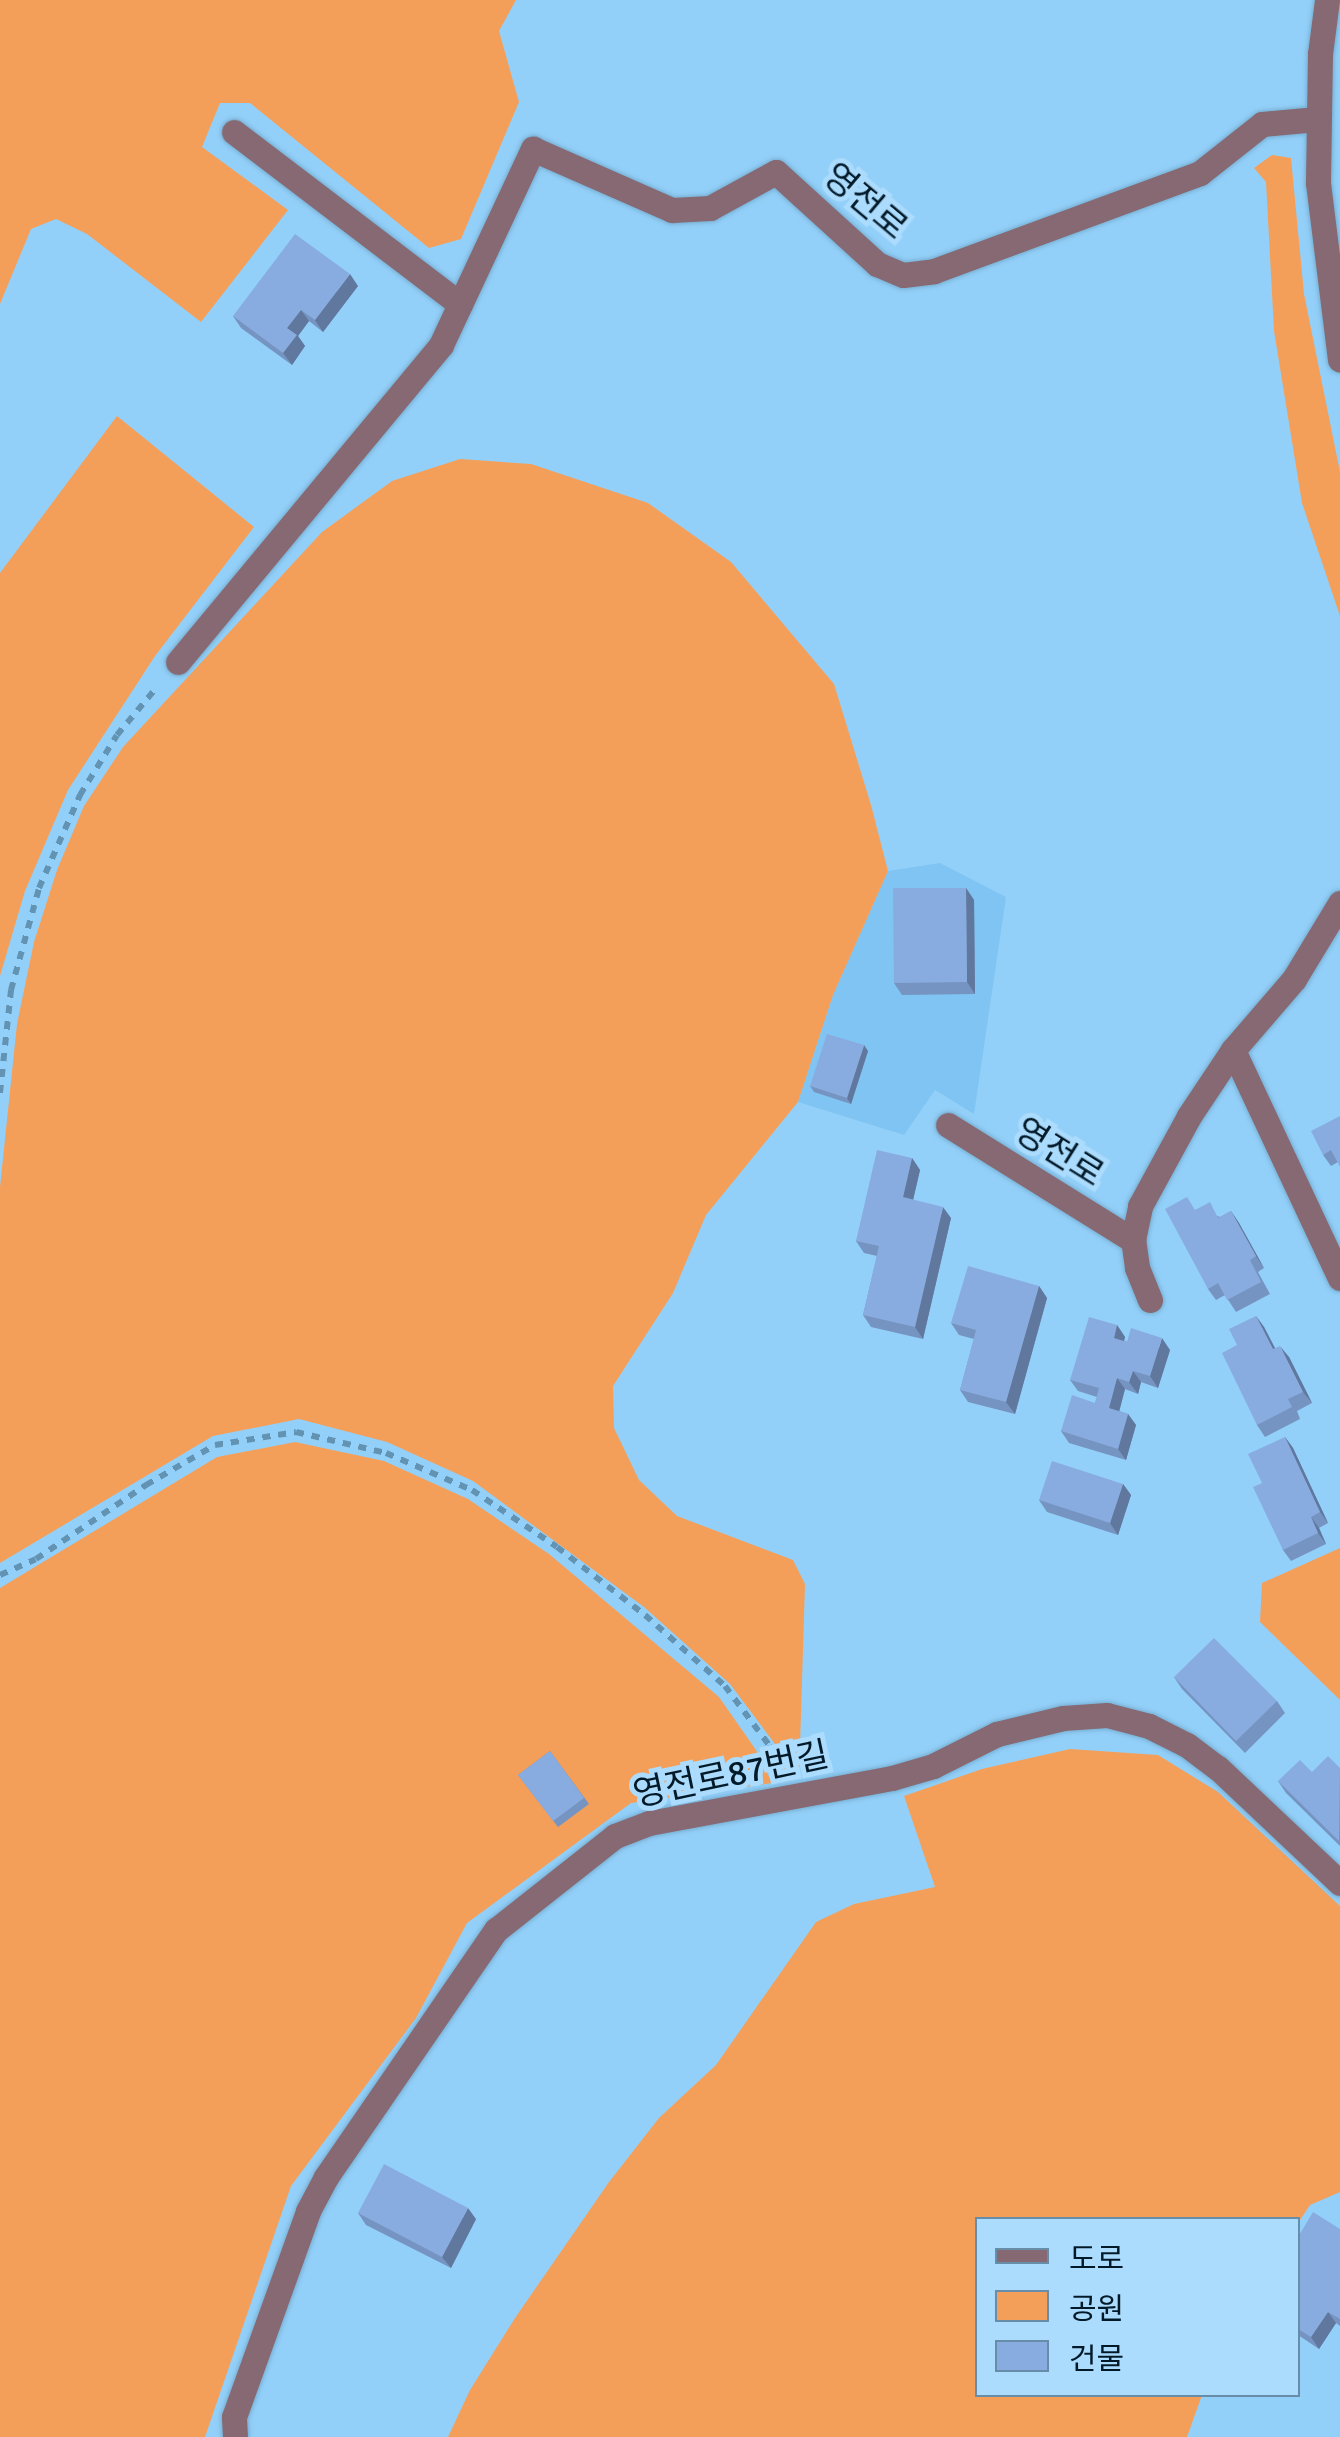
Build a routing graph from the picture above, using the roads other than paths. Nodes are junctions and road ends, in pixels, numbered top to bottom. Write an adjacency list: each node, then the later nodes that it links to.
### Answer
1 (1327, 0): 2 (street)
2 (1316, 119): 4 (street, 영전로); 5 (street)
3 (234, 132): 4 (street)
4 (460, 304): 6 (street, 영전로)
5 (1340, 360)
6 (178, 662)
7 (1340, 903): 8 (street, 영전로)
8 (1233, 1050): 10 (street, 영전로); 11 (street)
9 (948, 1125): 10 (street, 영전로)
10 (1133, 1240): 12 (street)
11 (1340, 1278)
12 (1150, 1300)
13 (1340, 1884): 14 (street, 영전로87번길)
14 (236, 2437)

